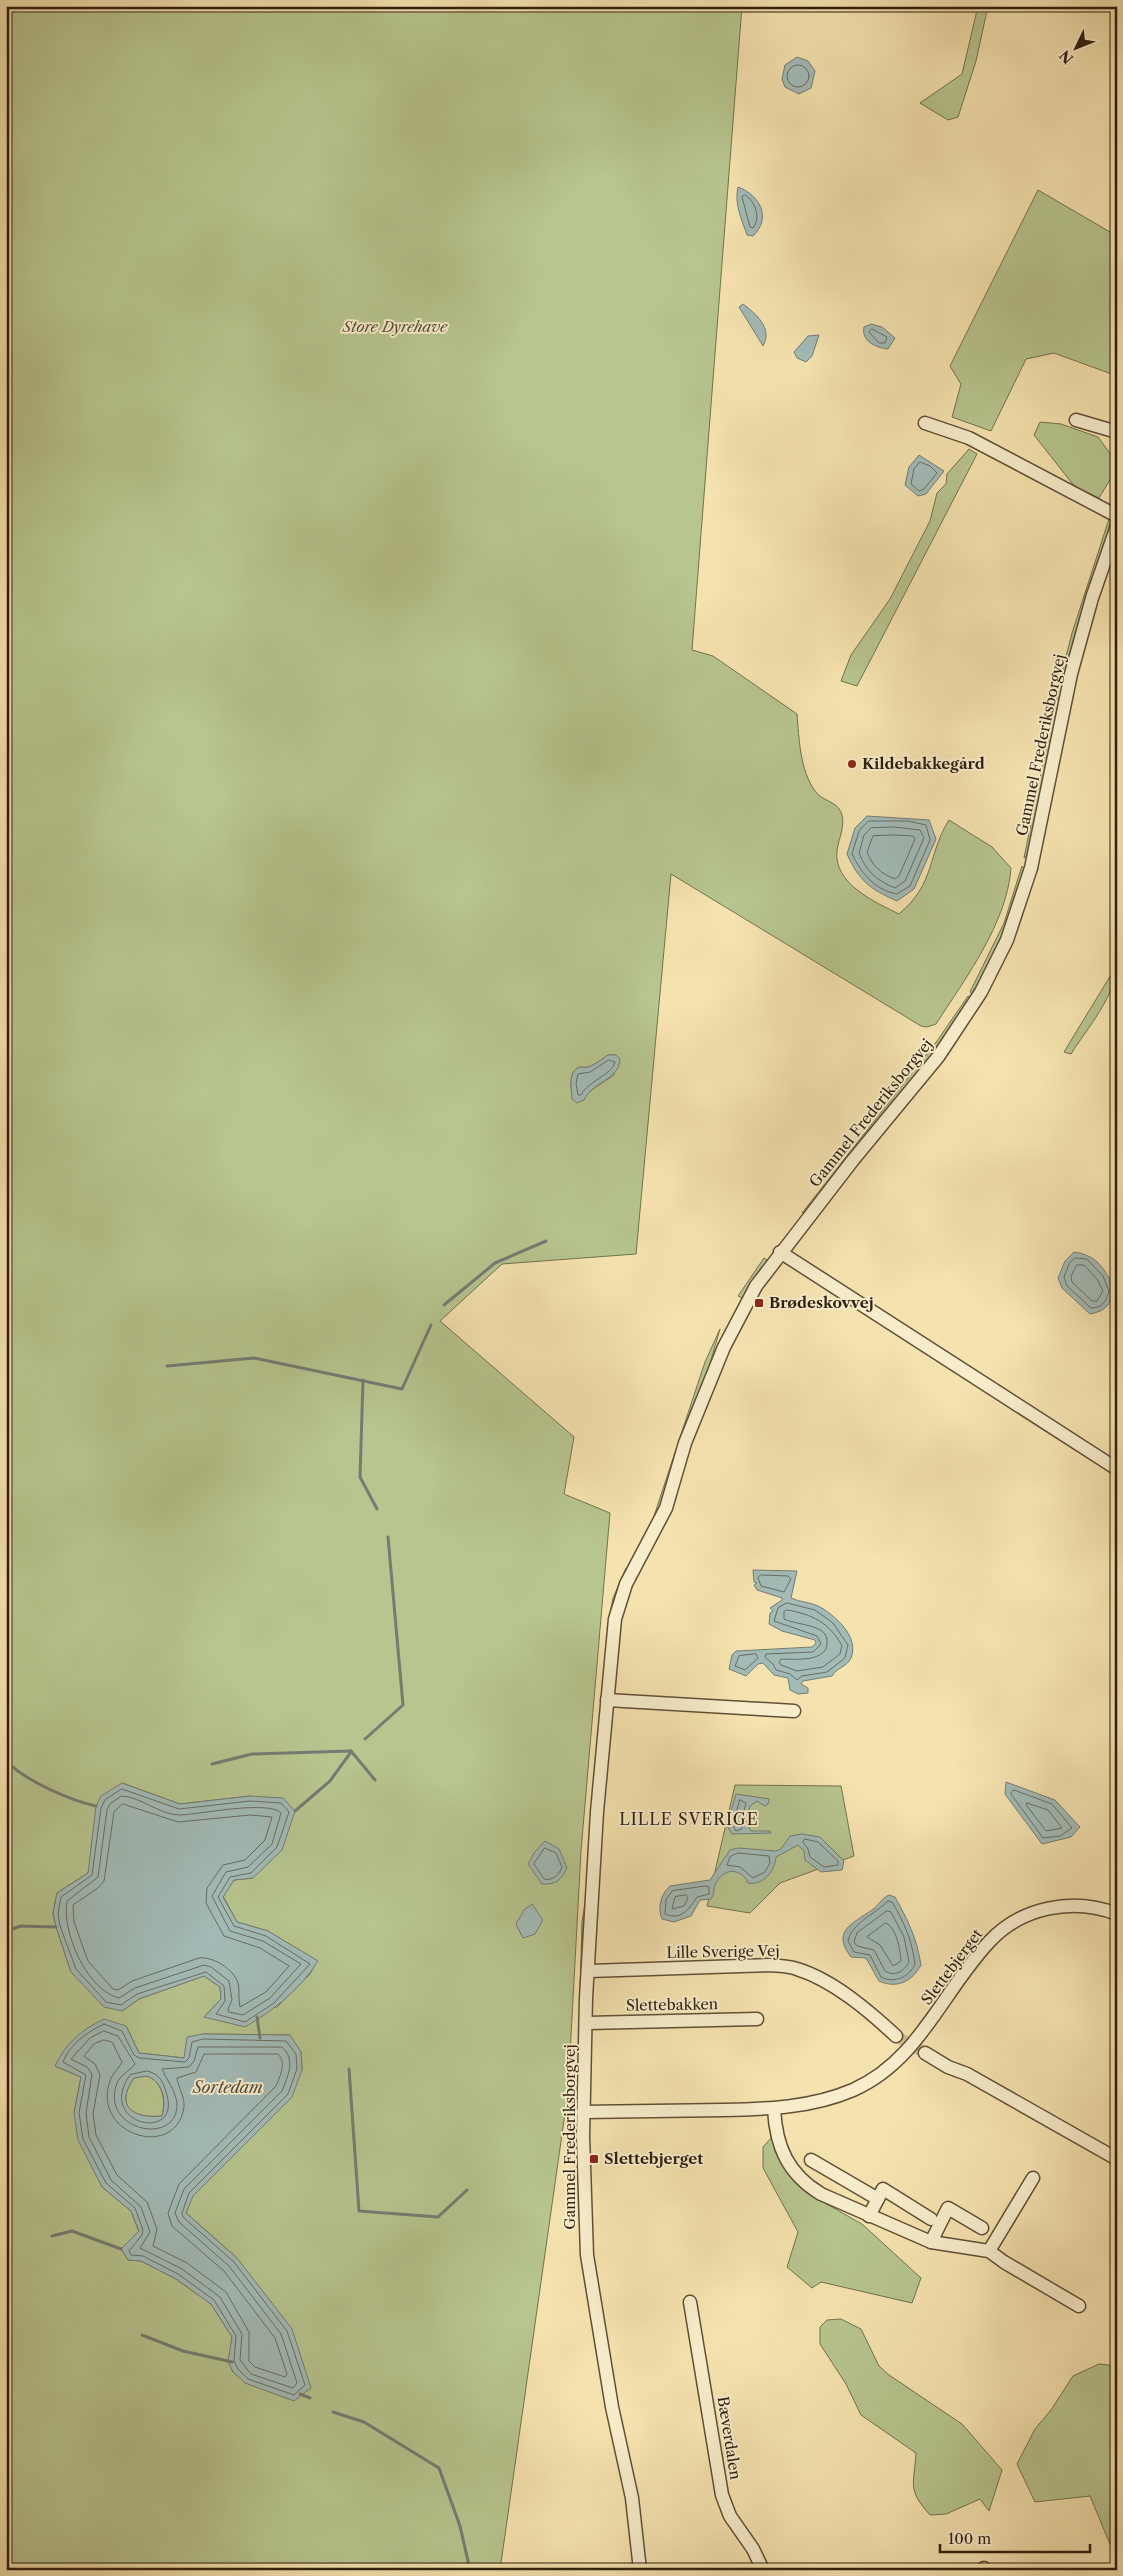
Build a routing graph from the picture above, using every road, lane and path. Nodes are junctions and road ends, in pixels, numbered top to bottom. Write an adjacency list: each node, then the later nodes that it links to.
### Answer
1 (1076, 420): 3 (street)
2 (925, 423): 4 (street)
3 (1117, 432)
4 (1117, 516)
5 (1117, 526): 6 (street, Gammel Frederiksborgvej)
6 (780, 1252): 7 (street); 8 (street, Gammel Frederiksborgvej)
7 (1117, 1469)
8 (607, 1700): 9 (street); 11 (street, Gammel Frederiksborgvej)
9 (794, 1711)
10 (1117, 1914): 16 (street, Slettebjerget)
11 (589, 1971): 13 (street, Gammel Frederiksborgvej); 14 (street, Lille Sverige Vej)
12 (757, 2019): 13 (street, Slettebakken)
13 (587, 2023): 17 (street, Gammel Frederiksborgvej)
14 (896, 2036)
15 (925, 2053): 18 (street)
16 (774, 2109): 17 (street, Slettebjerget); 22 (street)
17 (584, 2112): 29 (street, Gammel Frederiksborgvej)
18 (1117, 2159)
19 (811, 2160): 21 (street)
20 (1033, 2178): 26 (street)
21 (878, 2199): 22 (street); 23 (street)
22 (869, 2216): 25 (street)
23 (932, 2219)
24 (982, 2228): 25 (street)
25 (931, 2242): 26 (street)
26 (989, 2251): 28 (street)
27 (690, 2302): 30 (street, Bæverdalen)
28 (1079, 2306)
29 (640, 2570)
30 (762, 2570)

